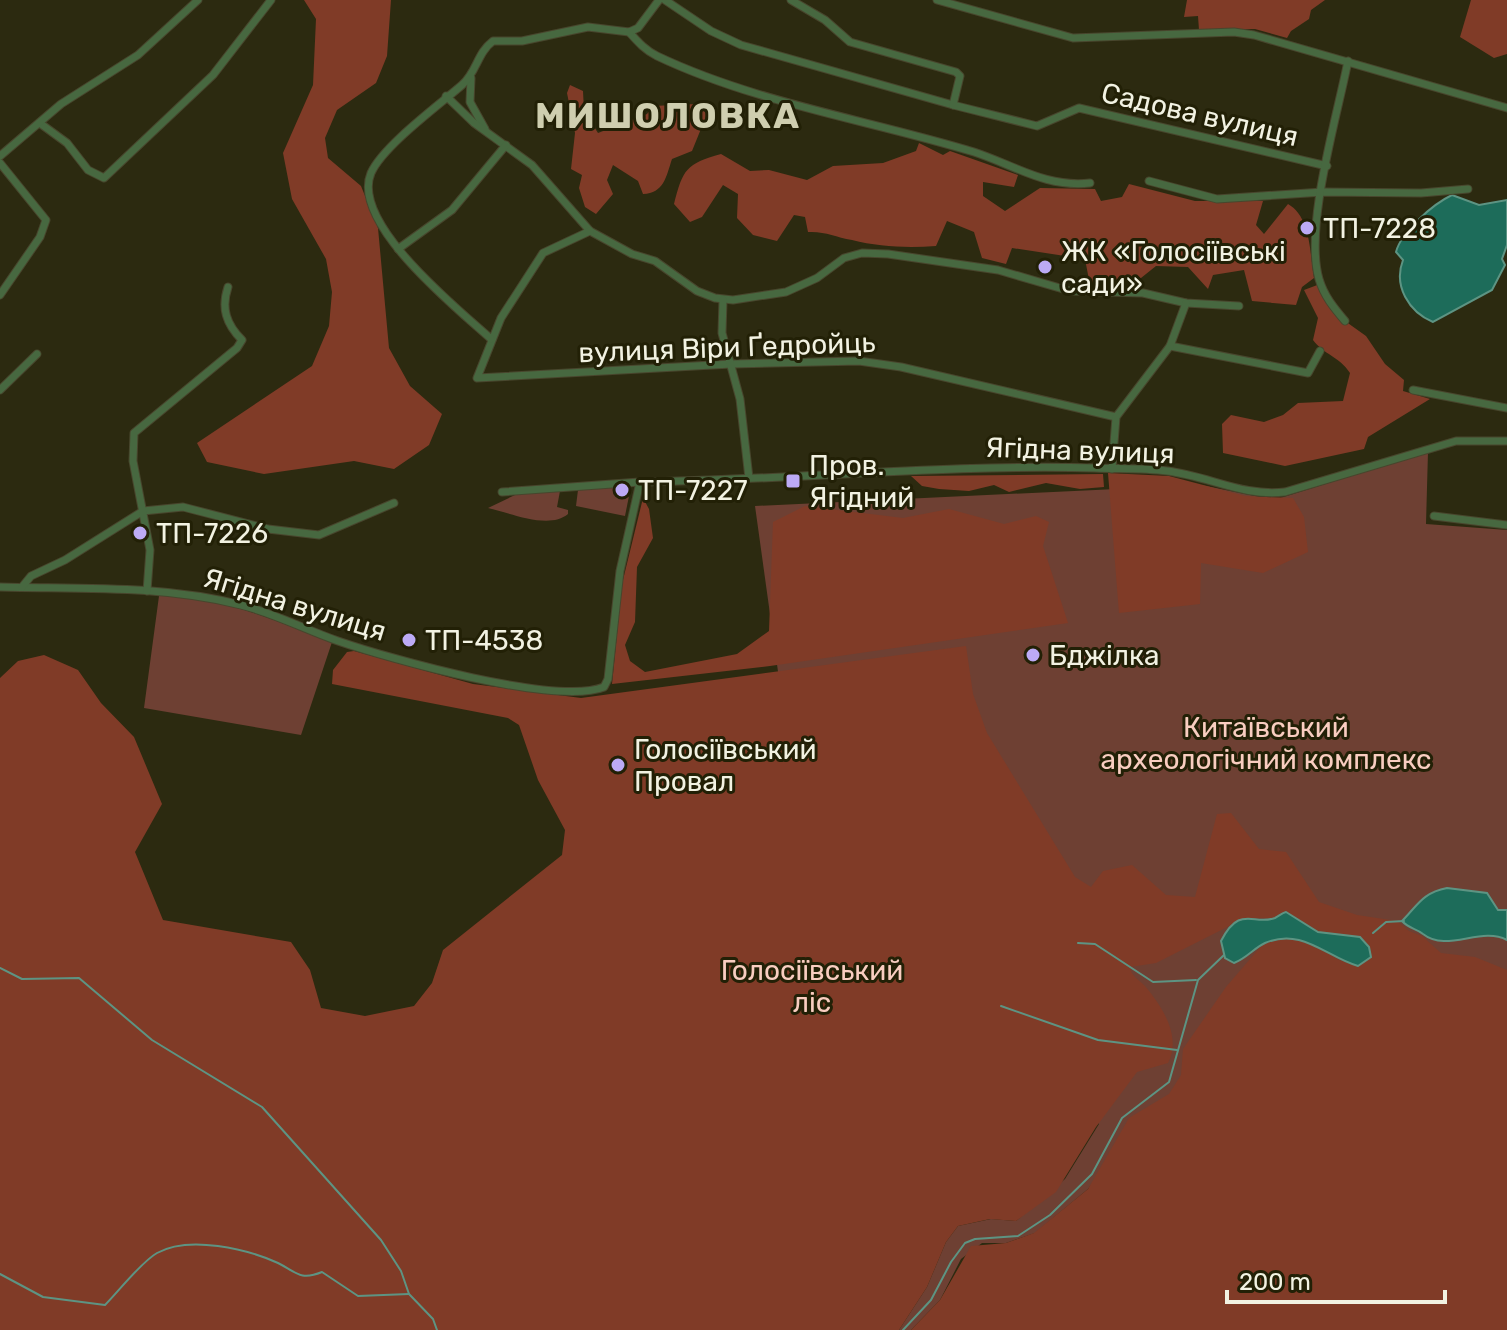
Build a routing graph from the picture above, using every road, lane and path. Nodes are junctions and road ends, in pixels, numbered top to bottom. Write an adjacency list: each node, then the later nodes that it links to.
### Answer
1 (198, 0): 12 (street)
2 (271, 0): 12 (street)
3 (662, 0): 6 (street); 10 (street, Садова вулиця)
4 (791, 0): 10 (street)
5 (937, 0): 7 (street)
6 (629, 32): 8 (street); 19 (street)
7 (1348, 61): 11 (street); 17 (street)
8 (472, 72): 9 (street); 13 (street)
9 (446, 96): 13 (street); 23 (street)
10 (953, 105): 17 (street, Садова вулиця)
11 (1507, 108)
12 (41, 124): 15 (street)
13 (486, 130): 14 (street)
14 (506, 145): 22 (street); 23 (street)
15 (0, 156)
16 (0, 163): 25 (street)
17 (1327, 166): 21 (street)
18 (1149, 181): 21 (street)
19 (1090, 183)
20 (1468, 189): 21 (street)
21 (1323, 192): 29 (street)
22 (590, 231): 26 (street); 30 (street)
23 (398, 249): 30 (street)
24 (228, 287): 45 (street)
25 (0, 295)
26 (723, 300): 27 (street); 34 (street)
27 (1186, 303): 28 (street); 31 (street)
28 (1239, 306)
29 (1345, 321)
30 (491, 339): 34 (street, вулиця Віри Ґедройць)
31 (1170, 346): 32 (street); 38 (street)
32 (1320, 351)
33 (37, 354): 35 (street)
34 (731, 364): 38 (street, вулиця Віри Ґедройць); 41 (street)
35 (0, 390)
36 (1413, 390): 37 (street)
37 (1507, 408)
38 (1116, 417): 40 (street)
39 (1507, 441): 40 (street, Ягідна вулиця)
40 (1112, 469): 41 (street, Ягідна вулиця)
41 (749, 478): 42 (street, Ягідна вулиця)
42 (640, 482): 43 (street, Ягідна вулиця); 50 (street, Ягідна вулиця)
43 (502, 492)
44 (394, 503): 45 (street)
45 (143, 511): 49 (street); 50 (street)
46 (1434, 516): 47 (street)
47 (1507, 525)
48 (0, 587): 49 (street, Ягідна вулиця)
49 (22, 587): 50 (street, Ягідна вулиця)
50 (147, 591)

